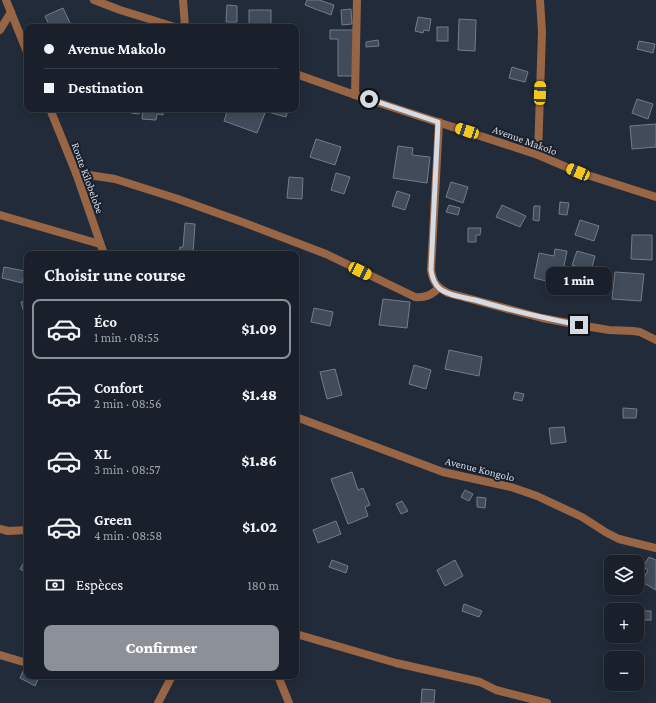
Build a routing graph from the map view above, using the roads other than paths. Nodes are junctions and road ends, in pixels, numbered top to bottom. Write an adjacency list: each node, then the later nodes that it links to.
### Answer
1 (6, 0): 6 (street)
2 (94, 0): 7 (street)
3 (183, 0): 8 (street)
4 (357, 0): 12 (street)
5 (540, 0): 15 (street)
6 (11, 12): 9 (street); 10 (street)
7 (165, 24)
8 (184, 24)
9 (0, 30)
10 (24, 44)
11 (299, 75): 12 (street, Avenue Makolo)
12 (355, 95): 14 (street, Avenue Makolo)
13 (51, 112): 16 (street, Route Kilobelobe)
14 (438, 122): 15 (street, Avenue Makolo); 21 (street)
15 (538, 155): 17 (street, Avenue Makolo)
16 (76, 173): 19 (street, Route Kilobelobe); 21 (street)
17 (656, 197)
18 (0, 215): 19 (street)
19 (100, 244): 20 (street, Route Kilobelobe)
20 (103, 251)
21 (439, 288): 22 (street)
22 (656, 340)
23 (299, 418): 26 (street, Avenue Kongolo)
24 (0, 529): 25 (street)
25 (24, 530)
26 (656, 548)
27 (299, 635): 34 (street)
28 (0, 655): 29 (street)
29 (24, 662)
30 (170, 679): 32 (street)
31 (279, 679): 33 (street)
32 (158, 703)
33 (289, 703)
34 (547, 703)

